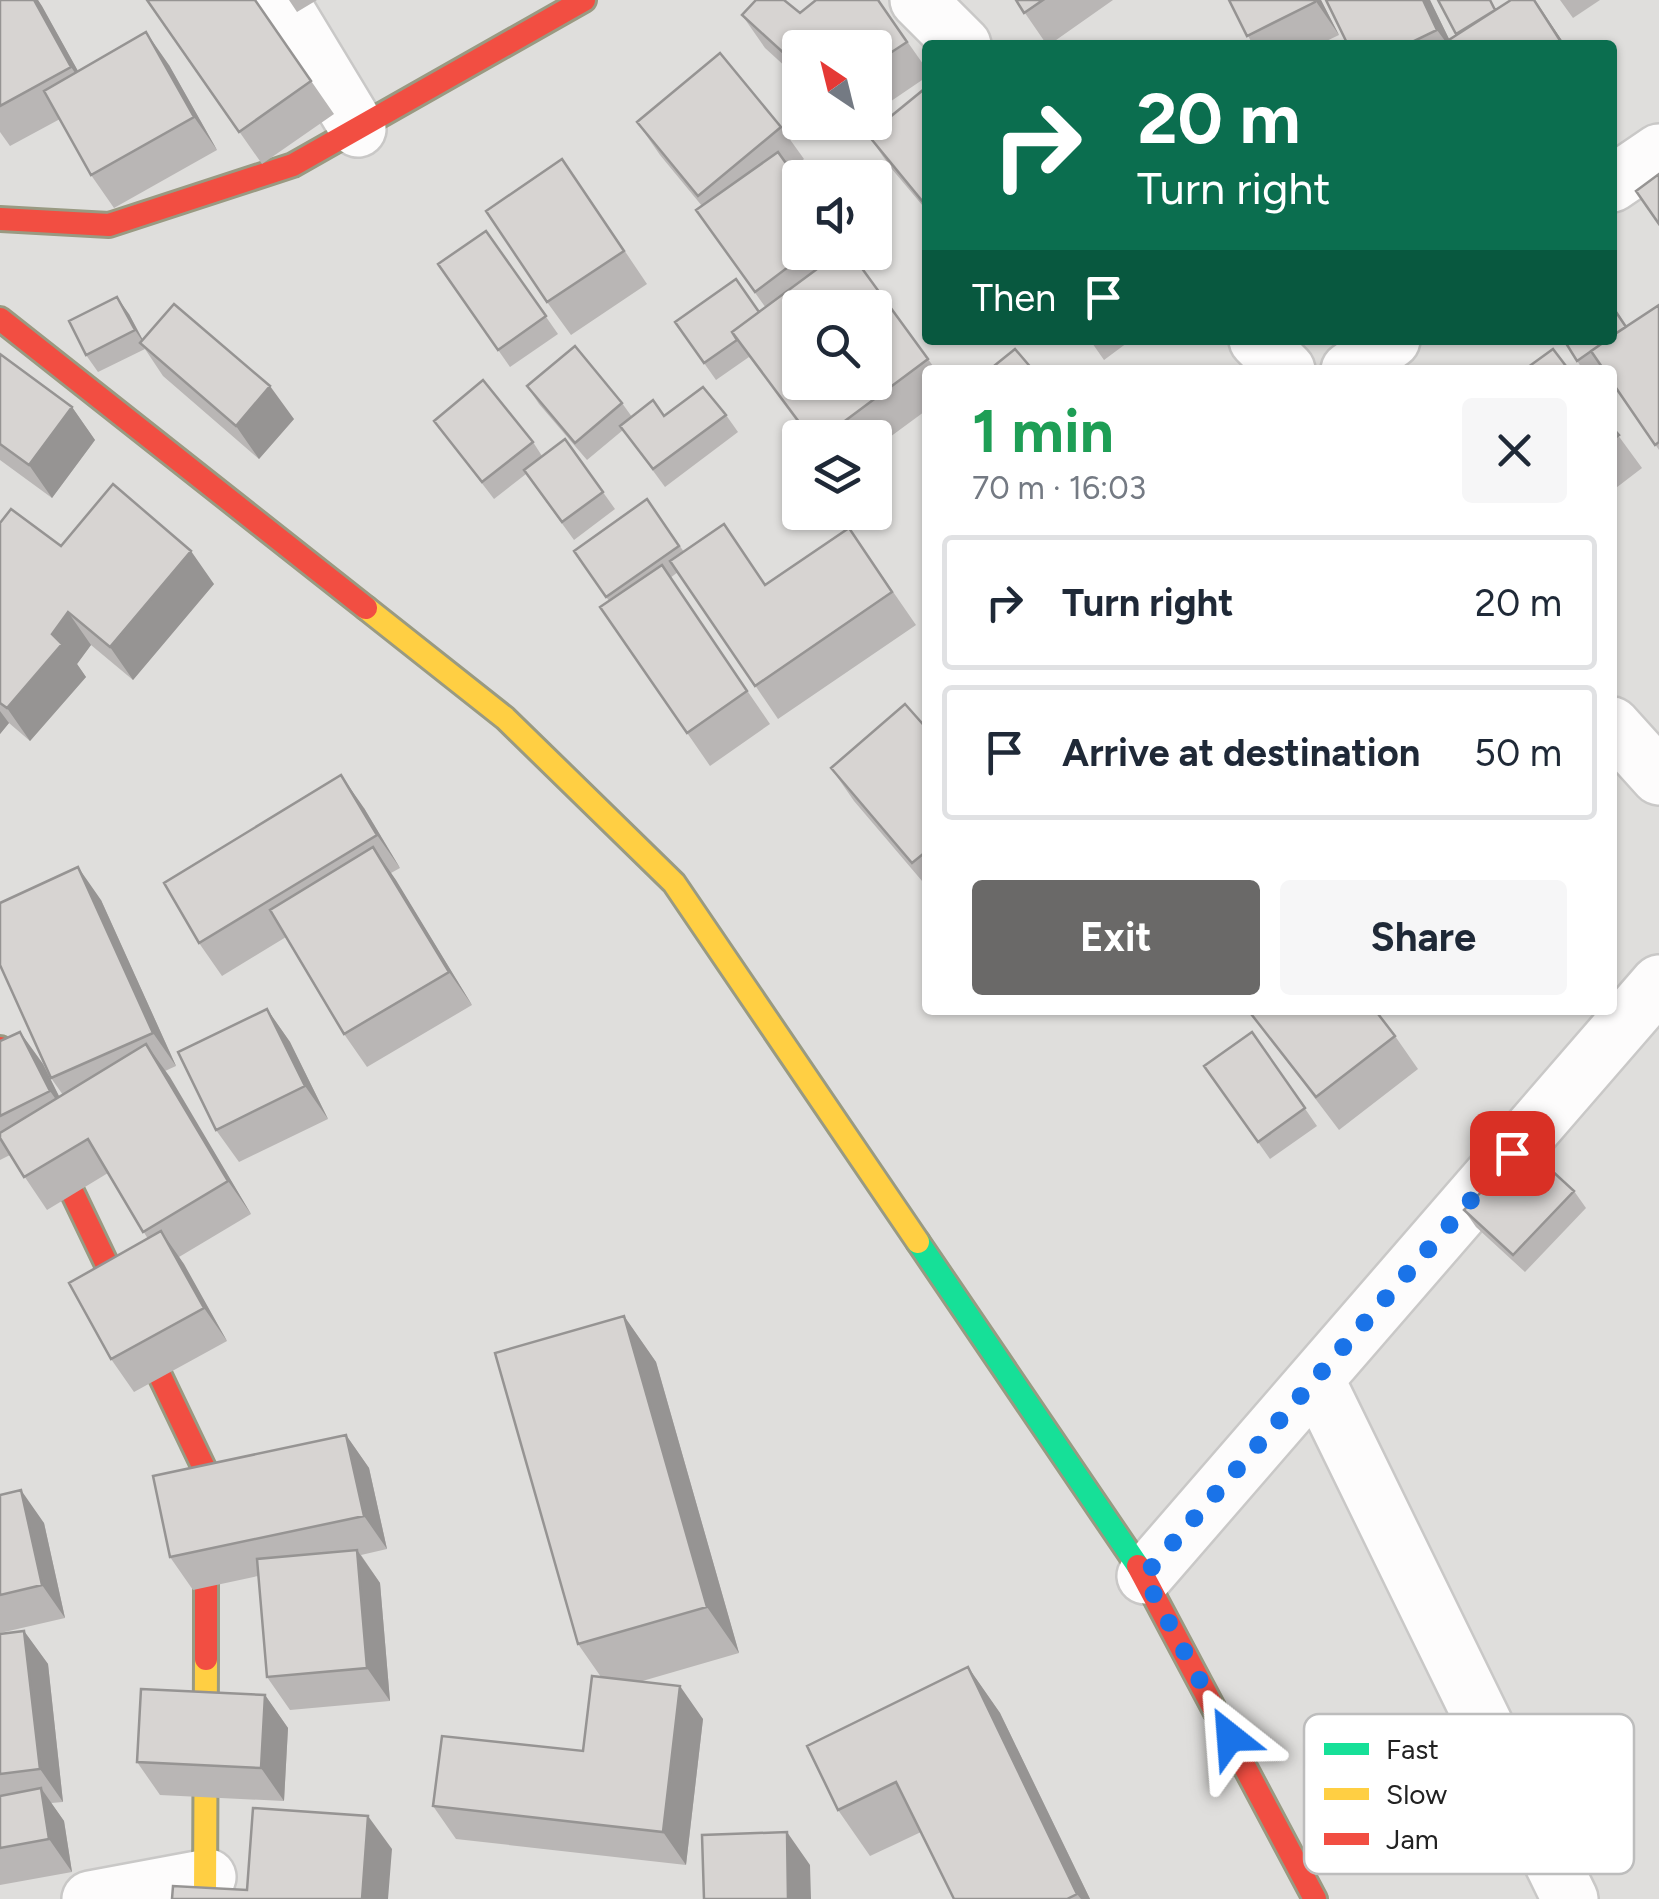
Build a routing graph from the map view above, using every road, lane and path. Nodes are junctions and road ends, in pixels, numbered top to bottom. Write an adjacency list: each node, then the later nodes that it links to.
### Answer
1 (280, 0): 5 (street)
2 (584, 0): 5 (street)
3 (918, 0): 4 (street)
4 (958, 40)
5 (358, 129): 8 (street)
6 (1659, 152): 7 (street)
7 (1617, 181)
8 (0, 219)
9 (0, 320): 19 (street)
10 (1262, 345): 12 (street)
11 (1385, 345): 13 (street)
12 (1282, 365)
13 (1356, 365)
14 (1617, 731): 15 (street)
15 (1659, 776)
16 (1659, 983): 18 (street)
17 (0, 1048): 22 (street)
18 (1316, 1379): 19 (street); 20 (street)
19 (1144, 1576): 24 (street)
20 (1480, 1714)
21 (1558, 1874): 25 (street)
22 (206, 1888): 23 (street)
23 (90, 1899)
24 (1315, 1899)
25 (1570, 1899)

